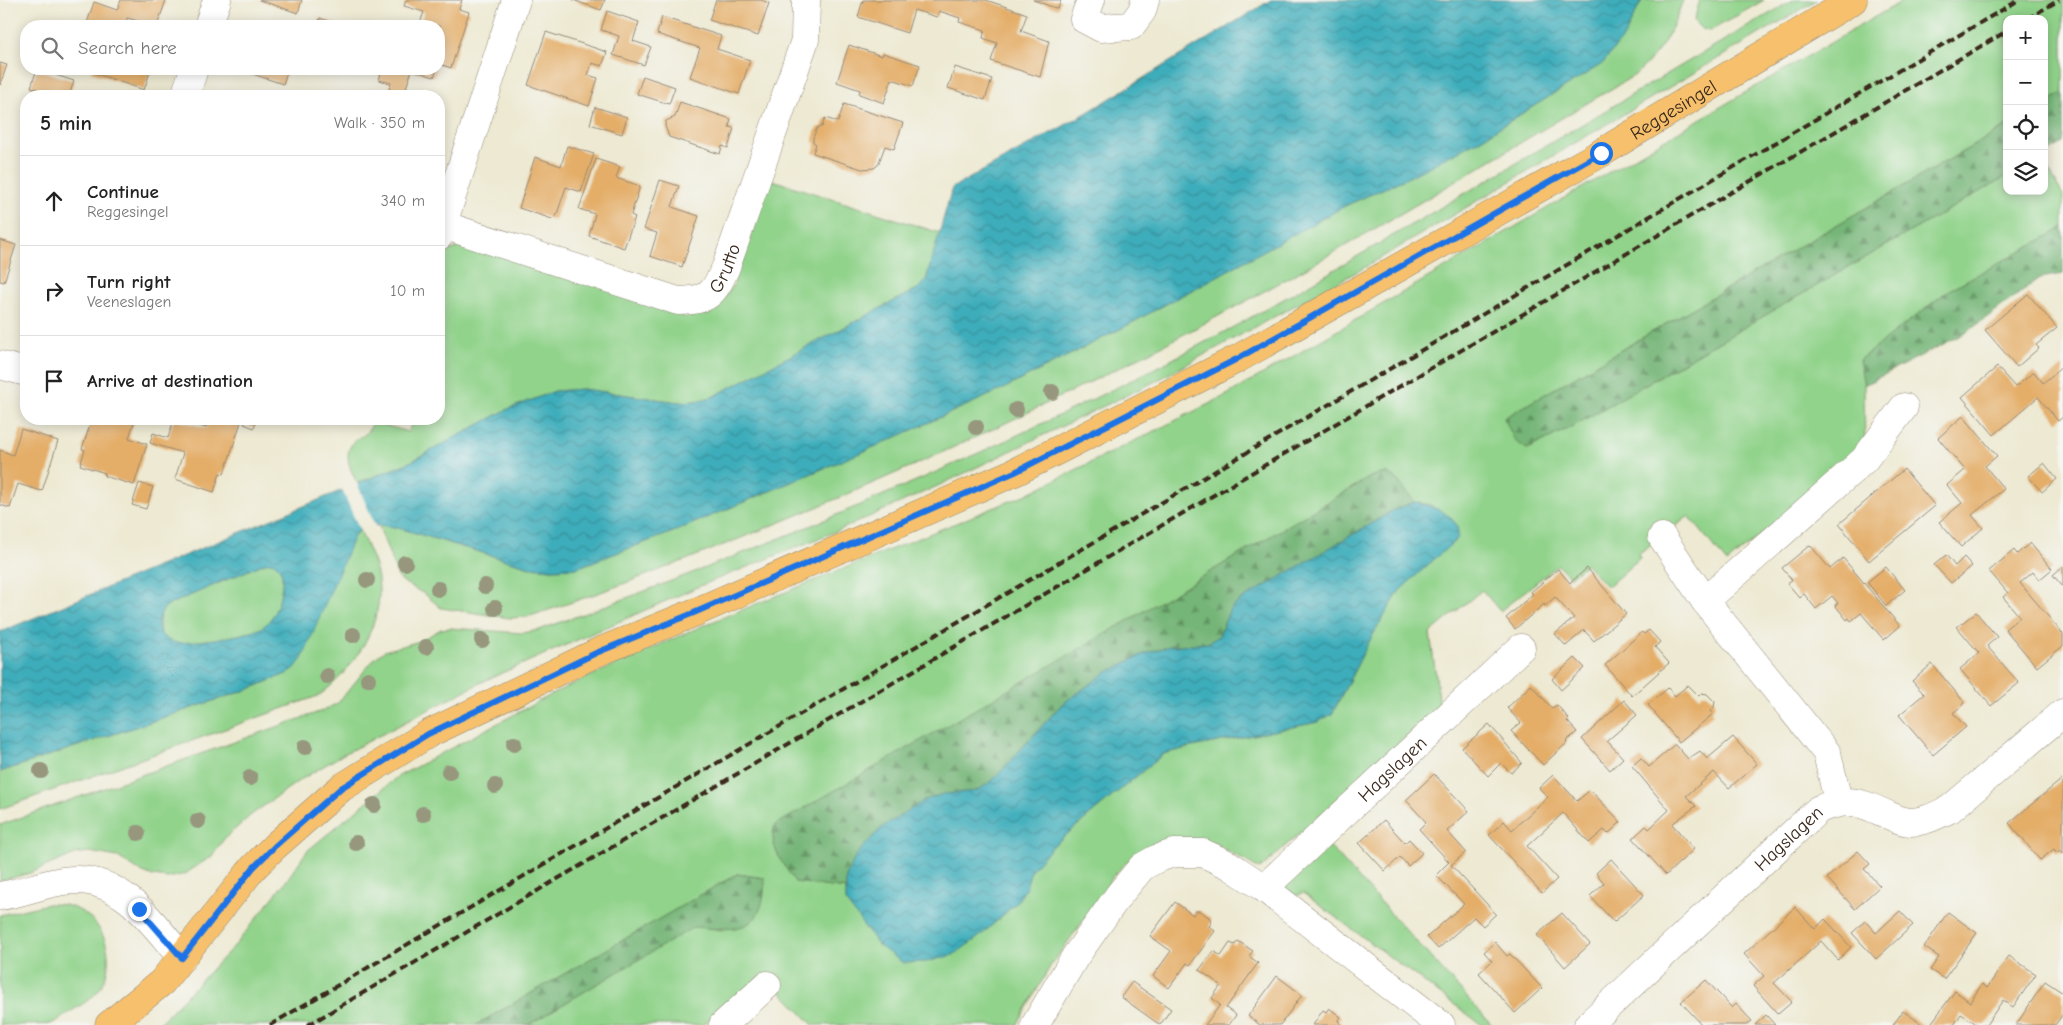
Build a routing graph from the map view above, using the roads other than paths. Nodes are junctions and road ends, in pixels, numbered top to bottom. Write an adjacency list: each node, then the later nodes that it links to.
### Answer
1 (217, 0): 7 (street)
2 (516, 0): 10 (street, Grutto)
3 (806, 0): 11 (street, Grutto)
4 (1091, 0): 5 (street)
5 (1145, 0)
6 (1853, 0): 22 (main road, Reggesingel)
7 (210, 20)
8 (192, 75): 9 (street)
9 (188, 90)
10 (445, 219)
11 (445, 232)
12 (0, 364): 13 (street)
13 (20, 370)
14 (1904, 407): 16 (street)
15 (1662, 537): 16 (street, Hagslagen)
16 (1704, 601): 19 (street, Hagslagen)
17 (1521, 648): 20 (street, Hagslagen)
18 (2063, 714): 19 (street, Hagslagen)
19 (1838, 802): 28 (street, Hagslagen)
20 (1264, 888): 26 (street); 27 (street)
21 (0, 896): 22 (street)
22 (182, 958): 24 (main road, Reggesingel)
23 (767, 986): 25 (street)
24 (108, 1025)
25 (723, 1025)
26 (1036, 1025)
27 (1441, 1025)
28 (1588, 1025)

